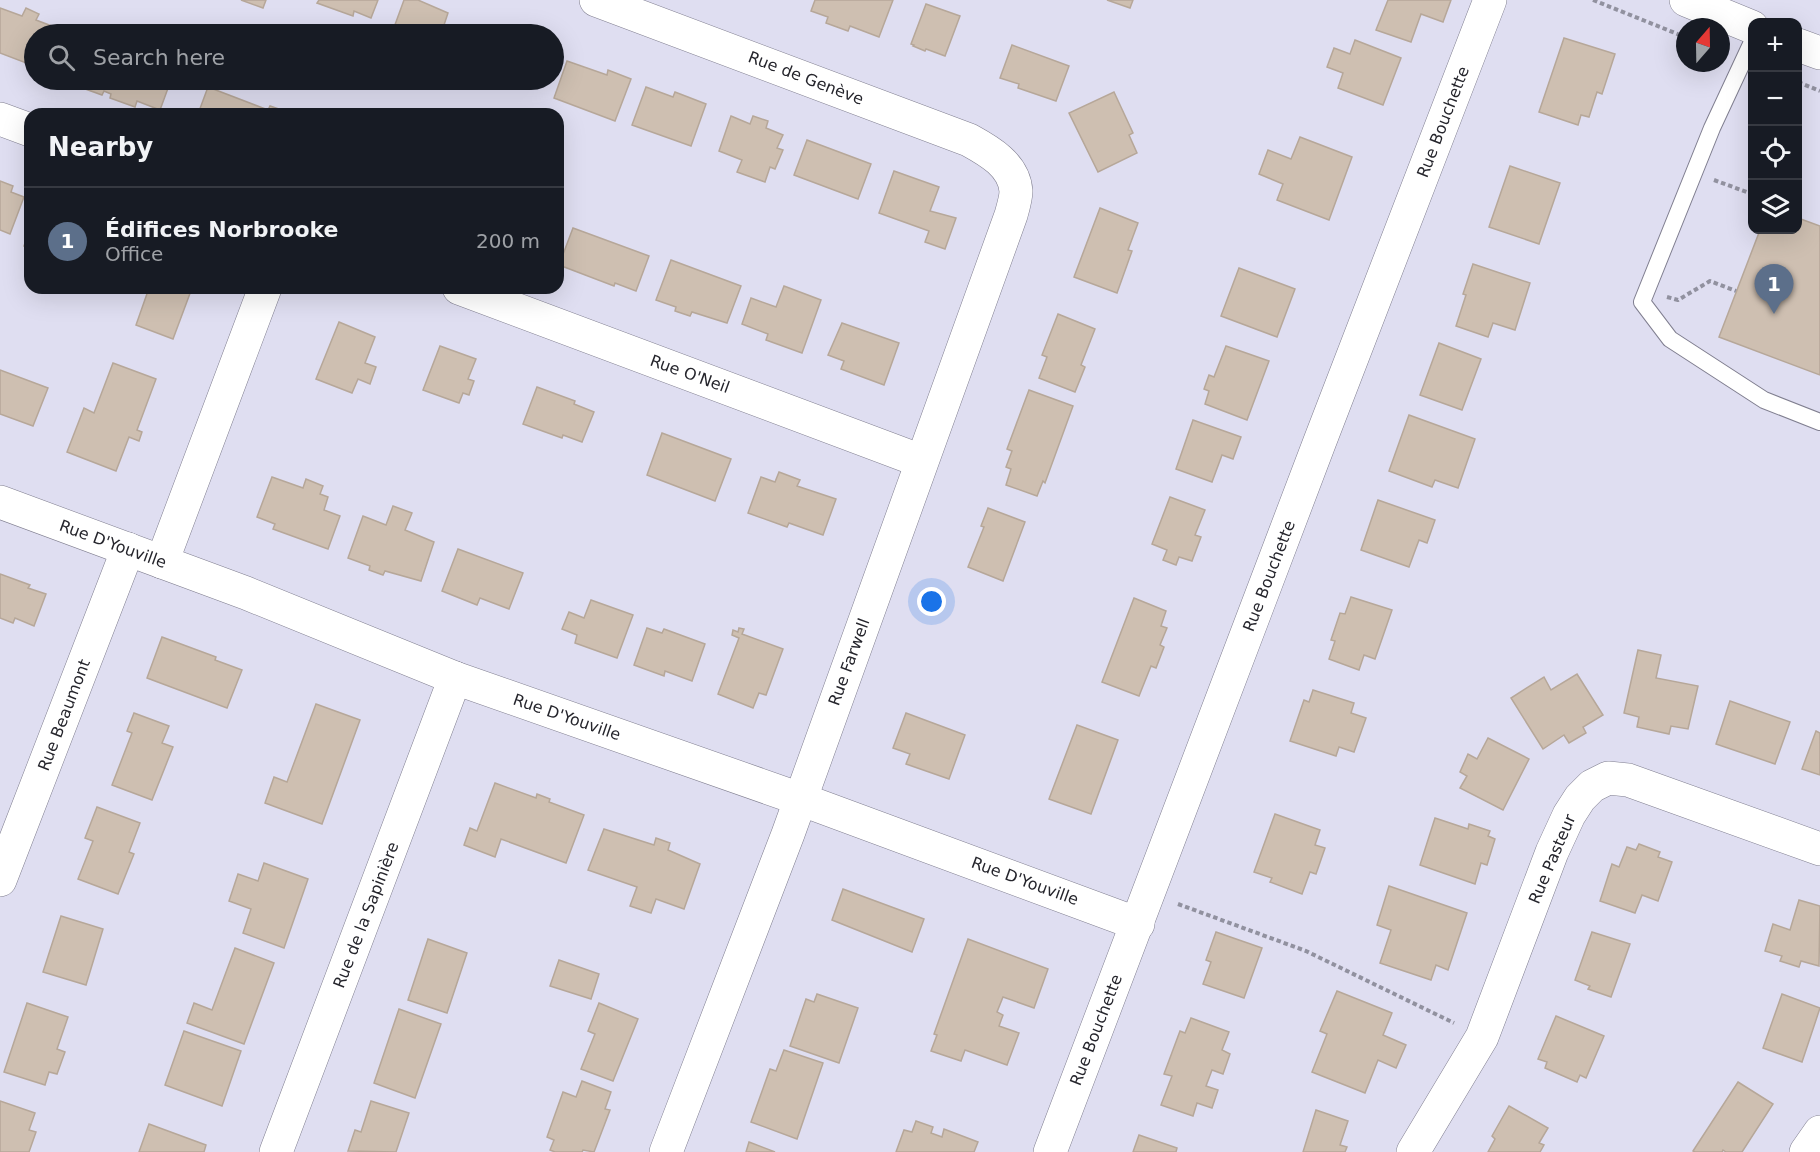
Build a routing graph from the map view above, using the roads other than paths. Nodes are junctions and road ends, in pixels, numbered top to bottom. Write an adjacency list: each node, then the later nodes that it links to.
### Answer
1 (596, 0): 10 (street, Rue de Genève)
2 (1490, 0): 22 (street, Rue Bouchette)
3 (1686, 0): 4 (street)
4 (1748, 25)
5 (1802, 47): 7 (street)
6 (1748, 51): 13 (lane)
7 (1820, 54)
8 (0, 118): 9 (street)
9 (24, 128)
10 (1008, 170): 14 (street, Rue Farwell)
11 (263, 294): 17 (street)
12 (475, 294): 14 (street, Rue O'Neil)
13 (1820, 422)
14 (921, 461): 19 (street, Rue Farwell)
15 (0, 502): 16 (street, Rue D'Youville)
16 (128, 549): 17 (street, Rue D'Youville); 21 (street, Rue Beaumont)
17 (162, 562): 18 (street, Rue D'Youville)
18 (455, 678): 19 (street, Rue D'Youville); 24 (street, Rue de la Sapinière)
19 (800, 799): 22 (street, Rue D'Youville); 25 (street, Rue Farwell)
20 (1820, 849): 27 (street, Rue Pasteur)
21 (0, 880)
22 (1143, 909): 26 (street, Rue Bouchette)
23 (1820, 1132): 28 (street)
24 (276, 1152)
25 (666, 1152)
26 (1050, 1152)
27 (1413, 1152)
28 (1806, 1152)

